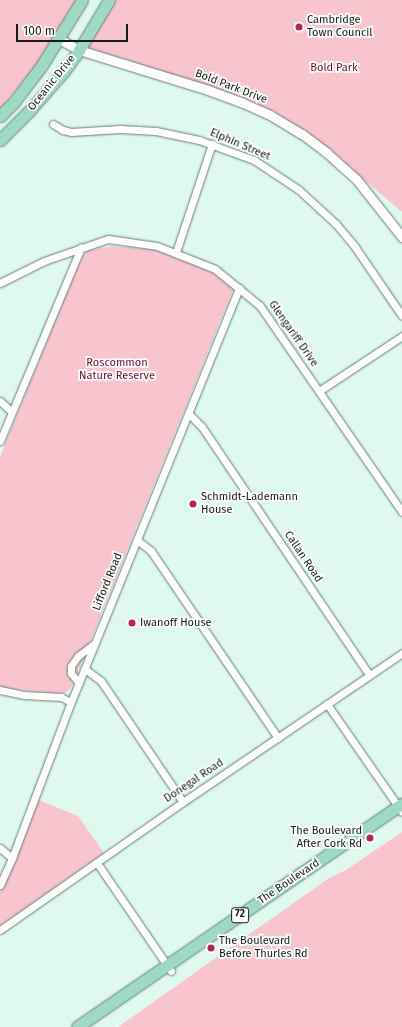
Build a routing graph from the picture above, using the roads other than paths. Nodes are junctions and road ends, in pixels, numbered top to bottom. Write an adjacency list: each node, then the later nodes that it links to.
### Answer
1 (82, 0): 3 (main road, Oceanic Drive)
2 (109, 0): 4 (main road, Oceanic Drive)
3 (59, 38): 4 (street, Bold Park Drive); 5 (main road, Oceanic Drive)
4 (79, 50): 7 (main road, Oceanic Drive); 9 (street, Bold Park Drive)
5 (0, 116)
6 (53, 124): 8 (street, Elphin Street)
7 (0, 140)
8 (212, 144): 11 (street); 14 (street, Elphin Street)
9 (402, 237)
10 (81, 247): 11 (street, Glengariff Drive); 12 (street, Glengariff Drive); 18 (street)
11 (176, 252): 13 (street, Glengariff Drive)
12 (0, 283)
13 (240, 288): 16 (street, Glengariff Drive); 19 (street, Lifford Road)
14 (402, 316)
15 (402, 336): 16 (street)
16 (319, 392): 21 (street, Glengariff Drive)
17 (0, 401): 18 (street)
18 (12, 412): 20 (street)
19 (188, 414): 22 (street, Lifford Road); 26 (street, Callan Road)
20 (0, 441)
21 (402, 512)
22 (137, 540): 23 (street, Lifford Road); 31 (street)
23 (96, 642): 25 (street, Lifford Road); 27 (street)
24 (402, 652): 26 (street, Donegal Road)
25 (85, 669): 27 (street, Lifford Road); 32 (street)
26 (369, 675): 30 (street, Donegal Road)
27 (79, 683): 29 (street, Lifford Road)
28 (0, 690): 29 (street)
29 (71, 702): 35 (street, Lifford Road)
30 (327, 704): 31 (street, Donegal Road); 33 (street)
31 (278, 738): 32 (street, Donegal Road)
32 (182, 802): 36 (street, Donegal Road)
33 (401, 808): 39 (main road, The Boulevard / 72)
34 (0, 848): 35 (street)
35 (12, 858): 37 (street, Lifford Road)
36 (97, 863): 38 (street, Donegal Road); 39 (street)
37 (0, 885)
38 (0, 930)
39 (169, 968): 40 (main road, The Boulevard / 72); 41 (main road, The Boulevard / 72)
40 (77, 1027)
41 (89, 1027)

